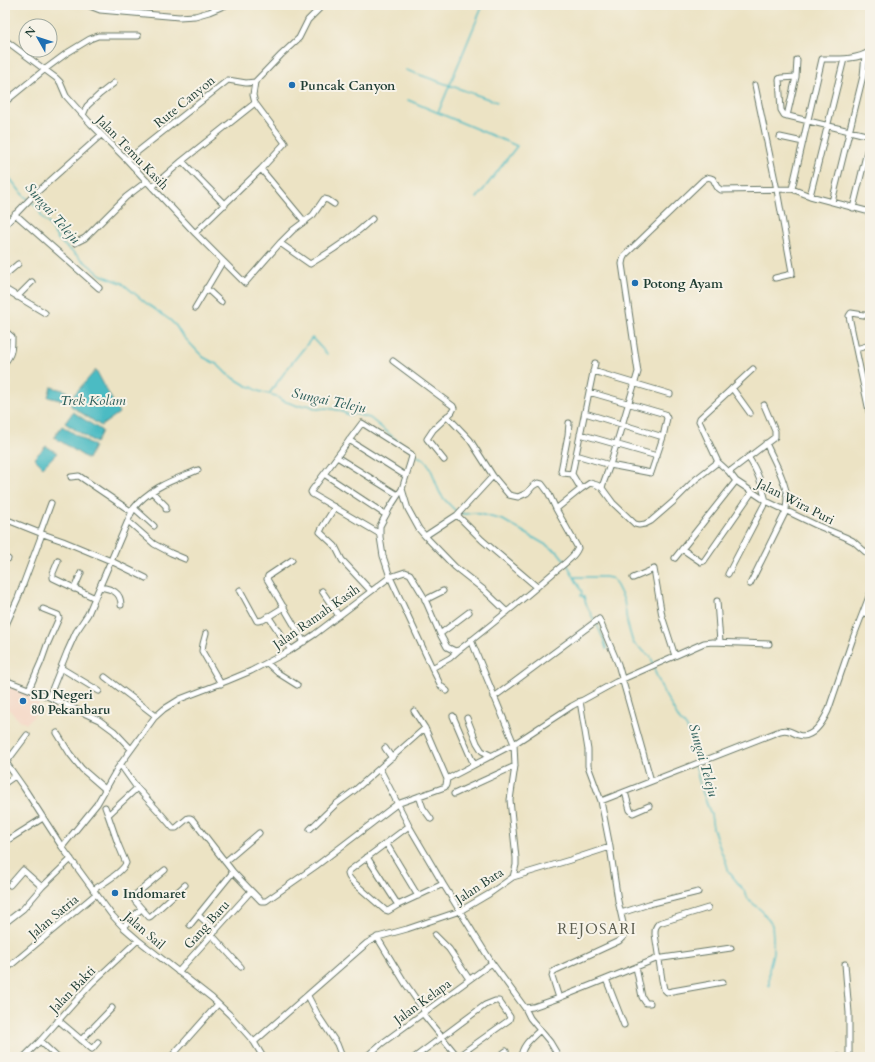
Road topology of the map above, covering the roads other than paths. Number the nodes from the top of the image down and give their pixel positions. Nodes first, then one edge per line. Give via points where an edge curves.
1 (87, 5) edge
2 (226, 5) edge
3 (323, 5) edge
4 (138, 36) dead end
5 (5, 40) edge
6 (870, 51) edge
7 (865, 55) junction
8 (844, 59) junction
9 (797, 60) dead end
10 (44, 70) junction
11 (863, 76) junction
12 (796, 77) junction
13 (870, 77) edge
14 (255, 82) junction
15 (114, 83) dead end
16 (755, 85) dead end
17 (5, 102) edge
18 (255, 103) junction
19 (83, 114) junction
20 (787, 116) junction
21 (808, 120) junction
22 (828, 125) junction
23 (849, 130) junction
24 (101, 135) junction
25 (870, 136) edge
26 (780, 137) dead end
27 (870, 140) edge
28 (803, 142) junction
29 (127, 160) junction
30 (182, 161) junction
31 (261, 169) junction
32 (147, 182) junction
33 (152, 187) junction
34 (792, 189) junction
35 (777, 190) junction
36 (810, 196) junction
37 (832, 202) junction
38 (225, 204) junction
39 (334, 204) dead end
40 (853, 208) junction
41 (870, 212) edge
42 (15, 214) junction
43 (372, 219) dead end
44 (305, 222) junction
45 (5, 225) edge
46 (195, 233) junction
47 (75, 243) dead end
48 (280, 243) junction
49 (223, 261) junction
50 (18, 264) dead end
51 (5, 275) edge
52 (775, 278) dead end
53 (32, 282) dead end
54 (98, 288) dead end
55 (206, 288) junction
56 (5, 290) edge
57 (17, 297) junction
58 (221, 302) dead end
59 (195, 308) dead end
60 (45, 313) dead end
61 (870, 316) edge
62 (5, 331) edge
63 (870, 346) edge
64 (856, 349) junction
65 (393, 361) dead end
66 (5, 362) edge
67 (595, 363) dead end
68 (753, 368) dead end
69 (593, 371) junction
70 (634, 384) junction
71 (732, 388) junction
72 (589, 392) junction
73 (670, 394) dead end
74 (628, 404) junction
75 (764, 405) dead end
76 (585, 413) junction
77 (750, 413) dead end
78 (447, 416) junction
79 (870, 416) edge
80 (569, 423) dead end
81 (622, 425) junction
82 (580, 434) junction
83 (663, 437) junction
84 (349, 440) junction
85 (766, 443) junction
86 (616, 444) junction
87 (576, 455) junction
88 (657, 456) junction
89 (337, 457) junction
90 (748, 457) junction
91 (444, 460) dead end
92 (718, 462) junction
93 (610, 465) junction
94 (198, 470) dead end
95 (729, 472) junction
96 (324, 474) junction
97 (572, 474) junction
98 (406, 476) junction
99 (494, 476) junction
100 (71, 477) dead end
101 (576, 479) junction
102 (736, 482) junction
103 (590, 483) junction
104 (602, 488) junction
105 (402, 489) junction
106 (581, 489) junction
107 (152, 492) junction
108 (752, 492) junction
109 (398, 495) junction
110 (766, 501) junction
111 (50, 503) dead end
112 (335, 507) junction
113 (166, 509) dead end
114 (556, 509) junction
115 (133, 510) junction
116 (786, 511) junction
117 (459, 513) junction
118 (386, 515) junction
119 (5, 518) edge
120 (128, 520) junction
121 (154, 526) dead end
122 (41, 533) junction
123 (380, 534) junction
124 (425, 536) junction
125 (682, 549) junction
126 (870, 556) edge
127 (674, 558) dead end
128 (185, 559) dead end
129 (292, 560) dead end
130 (58, 561) dead end
131 (111, 561) junction
132 (81, 573) dead end
133 (728, 574) dead end
134 (390, 577) junction
135 (146, 578) dead end
136 (634, 578) dead end
137 (750, 584) dead end
138 (100, 587) junction
139 (537, 587) junction
140 (74, 589) junction
141 (240, 590) dead end
142 (322, 591) dead end
143 (371, 591) junction
144 (442, 591) dead end
145 (870, 594) edge
146 (95, 598) junction
147 (425, 600) junction
148 (717, 601) dead end
149 (121, 606) dead end
150 (284, 607) junction
151 (43, 609) dead end
152 (469, 612) dead end
153 (507, 612) junction
154 (863, 612) junction
155 (870, 615) edge
156 (268, 616) junction
157 (339, 616) junction
158 (5, 627) edge
159 (206, 633) dead end
160 (440, 634) junction
161 (471, 640) junction
162 (304, 642) junction
163 (720, 642) junction
164 (769, 644) dead end
165 (291, 650) junction
166 (459, 650) junction
167 (675, 656) junction
168 (267, 663) junction
169 (60, 668) junction
170 (432, 668) junction
171 (105, 677) dead end
172 (622, 679) junction
173 (5, 680) edge
174 (221, 684) junction
175 (297, 686) dead end
176 (29, 689) junction
177 (99, 691) dead end
178 (447, 691) dead end
179 (49, 697) junction
180 (494, 697) junction
181 (580, 701) junction
182 (414, 711) dead end
183 (156, 716) junction
184 (453, 716) dead end
185 (467, 718) dead end
186 (426, 728) junction
187 (57, 733) dead end
188 (27, 735) dead end
189 (514, 744) junction
190 (386, 748) dead end
191 (131, 749) junction
192 (492, 756) junction
193 (392, 758) junction
194 (5, 762) edge
195 (120, 764) junction
196 (474, 765) junction
197 (515, 766) junction
198 (380, 769) junction
199 (16, 776) junction
200 (447, 779) junction
201 (651, 781) junction
202 (5, 783) edge
203 (137, 788) junction
204 (105, 789) junction
205 (625, 792) junction
206 (454, 794) dead end
207 (419, 796) junction
208 (601, 801) junction
209 (397, 804) junction
210 (649, 806) dead end
211 (105, 807) dead end
212 (108, 815) junction
213 (43, 818) junction
214 (431, 819) dead end
215 (409, 826) junction
216 (310, 829) dead end
217 (259, 833) dead end
218 (5, 842) edge
219 (386, 843) junction
220 (62, 847) junction
221 (610, 847) junction
222 (367, 857) junction
223 (71, 859) junction
224 (226, 862) junction
225 (164, 870) dead end
226 (233, 872) junction
227 (513, 877) junction
228 (443, 884) junction
229 (10, 885) dead end
230 (185, 885) dead end
231 (42, 887) junction
232 (251, 891) junction
233 (95, 892) junction
234 (698, 892) dead end
235 (418, 896) junction
236 (398, 905) junction
237 (708, 908) dead end
238 (141, 909) junction
239 (460, 911) junction
240 (621, 913) junction
241 (198, 915) junction
242 (5, 924) edge
243 (190, 925) dead end
244 (123, 926) junction
245 (214, 933) junction
246 (435, 935) dead end
247 (377, 937) junction
248 (138, 940) junction
249 (731, 948) dead end
250 (659, 959) junction
251 (492, 963) junction
252 (845, 964) dead end
253 (242, 967) dead end
254 (636, 967) junction
255 (5, 970) edge
256 (178, 972) junction
257 (469, 979) junction
258 (606, 979) junction
259 (723, 982) dead end
260 (308, 996) junction
261 (559, 998) junction
262 (650, 1003) dead end
263 (218, 1004) junction
264 (112, 1008) dead end
265 (525, 1008) junction
266 (424, 1013) junction
267 (58, 1020) junction
268 (624, 1024) dead end
269 (540, 1030) junction
270 (442, 1036) junction
271 (81, 1040) junction
272 (40, 1041) junction
273 (98, 1042) dead end
274 (254, 1042) junction
275 (506, 1051) dead end
276 (24, 1057) edge
277 (57, 1057) edge
278 (171, 1057) edge
279 (264, 1057) edge
280 (342, 1057) edge
281 (366, 1057) edge
282 (416, 1057) edge
283 (458, 1057) edge
284 (498, 1057) edge
285 (521, 1057) edge
286 (559, 1057) edge
287 (831, 1057) edge
288 (839, 1057) edge
289 (849, 1057) edge

1 - 2 street via 100,10 179,17 195,16
3 - 14 street via 308,20 299,38
4 - 10 street via 98,36 67,53
5 - 10 street, Jalan Temu Kasih
6 - 7 street
7 - 8 street
7 - 11 street
8 - 21 street via 822,59
8 - 22 street
9 - 12 street
10 - 17 street
10 - 19 street, Jalan Temu Kasih via 60,82 66,96
11 - 13 street
11 - 23 street
12 - 20 street
12 - 20 street via 779,79 781,110
14 - 18 street
14 - 29 street, Rute Canyon via 228,80
15 - 19 street via 87,106
16 - 35 street
18 - 30 street
18 - 31 street via 286,143
19 - 24 street, Jalan Temu Kasih
20 - 21 street
21 - 22 street
21 - 28 street
22 - 23 street
22 - 36 street
23 - 25 street
23 - 37 street
24 - 29 street, Jalan Temu Kasih
24 - 42 street
26 - 28 street
27 - 40 street
28 - 34 street
29 - 32 street, Jalan Temu Kasih
30 - 33 street
30 - 38 street
31 - 38 street
31 - 44 street
32 - 33 street, Jalan Temu Kasih
32 - 47 street via 126,197 85,238
33 - 46 street, Jalan Temu Kasih
34 - 35 street
34 - 36 street
35 - 52 street via 792,274
35 - 70 street via 721,190 716,187 713,179 706,178 625,255 622,264 638,372
36 - 37 street
37 - 40 street
38 - 46 street
39 - 44 street via 324,199
40 - 41 street
42 - 45 street
42 - 54 street
43 - 48 street via 339,246 310,264
44 - 48 street
46 - 49 street, Jalan Temu Kasih
48 - 49 street, Jalan Temu Kasih via 245,283
49 - 55 street
50 - 51 street
53 - 57 street
55 - 58 street
55 - 59 street
56 - 57 street
57 - 60 street
61 - 64 street via 849,314
62 - 66 street via 12,337 10,357
63 - 64 street
64 - 79 street
65 - 78 street via 453,406
67 - 69 street
68 - 71 street
69 - 70 street
69 - 72 street
70 - 73 street
70 - 74 street
71 - 77 street
71 - 92 street via 699,421
72 - 74 street
72 - 76 street
74 - 81 street
74 - 83 street via 666,414
75 - 85 street via 775,431 775,437
76 - 81 street
76 - 82 street
78 - 91 street via 427,439
78 - 99 street via 470,440
80 - 97 street via 561,471
81 - 83 street
81 - 86 street
82 - 86 street
82 - 87 street
83 - 88 street
84 - 89 street
84 - 98 street
84 - 98 street via 362,423 411,454
85 - 90 street
85 - 116 street via 784,485
86 - 88 street
86 - 93 street
87 - 93 street
87 - 97 street
88 - 93 street via 652,473
89 - 96 street
89 - 109 street
90 - 95 street
90 - 110 street via 759,477
92 - 95 street, Jalan Wira Puri
92 - 104 street via 645,524 634,524
93 - 104 street
94 - 107 street
95 - 102 street, Jalan Wira Puri
96 - 112 street via 311,492
96 - 118 street
97 - 101 street
98 - 105 street
99 - 114 street via 510,495 518,497 538,483 542,484
99 - 117 street
100 - 115 street via 79,476
101 - 103 street
101 - 106 street
102 - 108 street, Jalan Wira Puri
102 - 125 street
103 - 104 street
103 - 106 street
105 - 109 street
105 - 124 street via 408,509
106 - 114 street
107 - 113 street
107 - 115 street
108 - 110 street, Jalan Wira Puri
108 - 125 street via 704,561 701,562
109 - 118 street
110 - 116 street, Jalan Wira Puri
110 - 133 street
111 - 122 street
112 - 123 street
112 - 143 street via 320,532 335,546 342,560
114 - 139 street via 578,548
115 - 120 street
115 - 121 street
116 - 126 street, Jalan Wira Puri via 853,541
116 - 137 street
117 - 124 street
117 - 139 street via 482,540
118 - 123 street via 380,526
119 - 122 street
120 - 128 street via 154,544
120 - 131 street
122 - 131 street
122 - 158 street
123 - 134 street via 383,556
124 - 153 street via 455,567
125 - 127 street
129 - 150 street via 267,578
130 - 140 street via 53,578
131 - 135 street
131 - 138 street
132 - 140 street
134 - 143 street, Jalan Ramah Kasih
134 - 147 street, Jalan Ramah Kasih via 405,572 410,574
134 - 170 street
136 - 167 street via 654,569 662,616
138 - 146 street
138 - 149 street via 117,593
139 - 153 street
140 - 146 street
141 - 156 street via 257,621
142 - 157 street
143 - 157 street, Jalan Ramah Kasih
144 - 147 street
145 - 154 street
146 - 169 street
147 - 160 street, Jalan Ramah Kasih
148 - 163 street
150 - 156 street
150 - 162 street
151 - 176 street via 58,615 59,618
152 - 160 street
153 - 161 street
154 - 155 street
154 - 201 street via 828,712 811,733 802,736 784,730
156 - 165 street
157 - 162 street, Jalan Ramah Kasih
159 - 174 street via 202,651
160 - 166 street, Jalan Ramah Kasih via 447,647
161 - 166 street
161 - 180 street, Jalan Bata
162 - 165 street, Jalan Ramah Kasih
163 - 164 street
163 - 167 street via 704,643
165 - 168 street, Jalan Ramah Kasih
166 - 170 street
167 - 172 street
168 - 174 street, Jalan Ramah Kasih
168 - 175 street
169 - 177 street
169 - 179 street
170 - 178 street via 441,686
171 - 183 street
172 - 180 street via 598,619
172 - 181 street
172 - 201 street
173 - 176 street
174 - 183 street, Jalan Ramah Kasih via 180,699
176 - 179 street
179 - 191 street via 99,720
180 - 189 street, Jalan Bata
181 - 189 street
181 - 208 street via 588,766
182 - 186 street
183 - 191 street, Jalan Ramah Kasih
184 - 196 street
185 - 192 street via 482,751
186 - 193 street
186 - 200 street
187 - 204 street via 82,769
188 - 194 street
189 - 192 street
189 - 197 street, Jalan Bata
190 - 193 street
191 - 195 street, Jalan Ramah Kasih
192 - 196 street
193 - 198 street
194 - 199 street, Jalan Sail
195 - 203 street
195 - 204 street, Jalan Ramah Kasih
196 - 200 street
197 - 206 street
197 - 227 street, Jalan Bata via 510,800 516,858
198 - 209 street
198 - 216 street via 336,804
199 - 202 street
199 - 213 street, Jalan Sail
200 - 207 street via 445,787
201 - 205 street
203 - 212 street
203 - 224 street via 173,828 188,818 192,819
204 - 220 street, Jalan Ramah Kasih via 97,804
205 - 208 street
205 - 210 street via 630,810 633,812
207 - 209 street
207 - 214 street via 423,808
208 - 221 street
209 - 215 street
209 - 232 street via 266,901 261,901
211 - 212 street
212 - 233 street, Jalan Satria via 126,865
213 - 218 street
213 - 220 street, Jalan Sail
215 - 219 street
215 - 228 street
217 - 224 street
219 - 222 street
219 - 235 street
220 - 223 street, Jalan Sail
221 - 227 street
221 - 240 street
222 - 236 street
222 - 236 street via 349,871 349,877 385,910 388,911
223 - 231 street
223 - 233 street, Jalan Sail
224 - 226 street
225 - 238 street via 135,895 135,901
226 - 232 street
226 - 241 street
227 - 239 street, Jalan Bata
228 - 235 street
228 - 239 street
229 - 231 street via 23,870
230 - 238 street via 151,916
231 - 242 street via 23,909
232 - 245 street, Gang Baru
233 - 244 street, Jalan Sail
233 - 255 street, Jalan Satria
234 - 240 street
235 - 236 street
237 - 250 street via 656,926
238 - 244 street
239 - 247 street, Jalan Bata
239 - 251 street
240 - 261 street via 625,932 619,941 553,972
241 - 243 street
241 - 245 street
244 - 248 street, Jalan Sail
245 - 253 street
245 - 256 street, Gang Baru
246 - 257 street
247 - 260 street, Jalan Bata
247 - 266 street
248 - 256 street, Jalan Sail
248 - 267 street, Jalan Bakti via 91,984
249 - 250 street
250 - 254 street
250 - 259 street via 664,989 667,992
251 - 257 street, Jalan Kelapa
251 - 265 street
252 - 289 street
254 - 258 street
254 - 262 street via 642,997 646,1003
256 - 263 street, Jalan Sail
257 - 266 street, Jalan Kelapa
258 - 261 street
258 - 268 street
260 - 274 street, Jalan Bata
260 - 280 street
261 - 265 street
263 - 274 street, Jalan Sail
263 - 278 street
264 - 271 street
265 - 269 street
266 - 270 street
266 - 281 street, Jalan Kelapa
267 - 271 street
267 - 272 street, Jalan Bakti
269 - 285 street via 528,1041
269 - 286 street
270 - 282 street
270 - 283 street
270 - 283 street via 485,1005 495,1001 502,1004 510,1017 509,1020
271 - 273 street via 92,1049
272 - 276 street, Jalan Bakti
272 - 277 street
274 - 279 street, Jalan Sail
275 - 284 street
287 - 288 street

